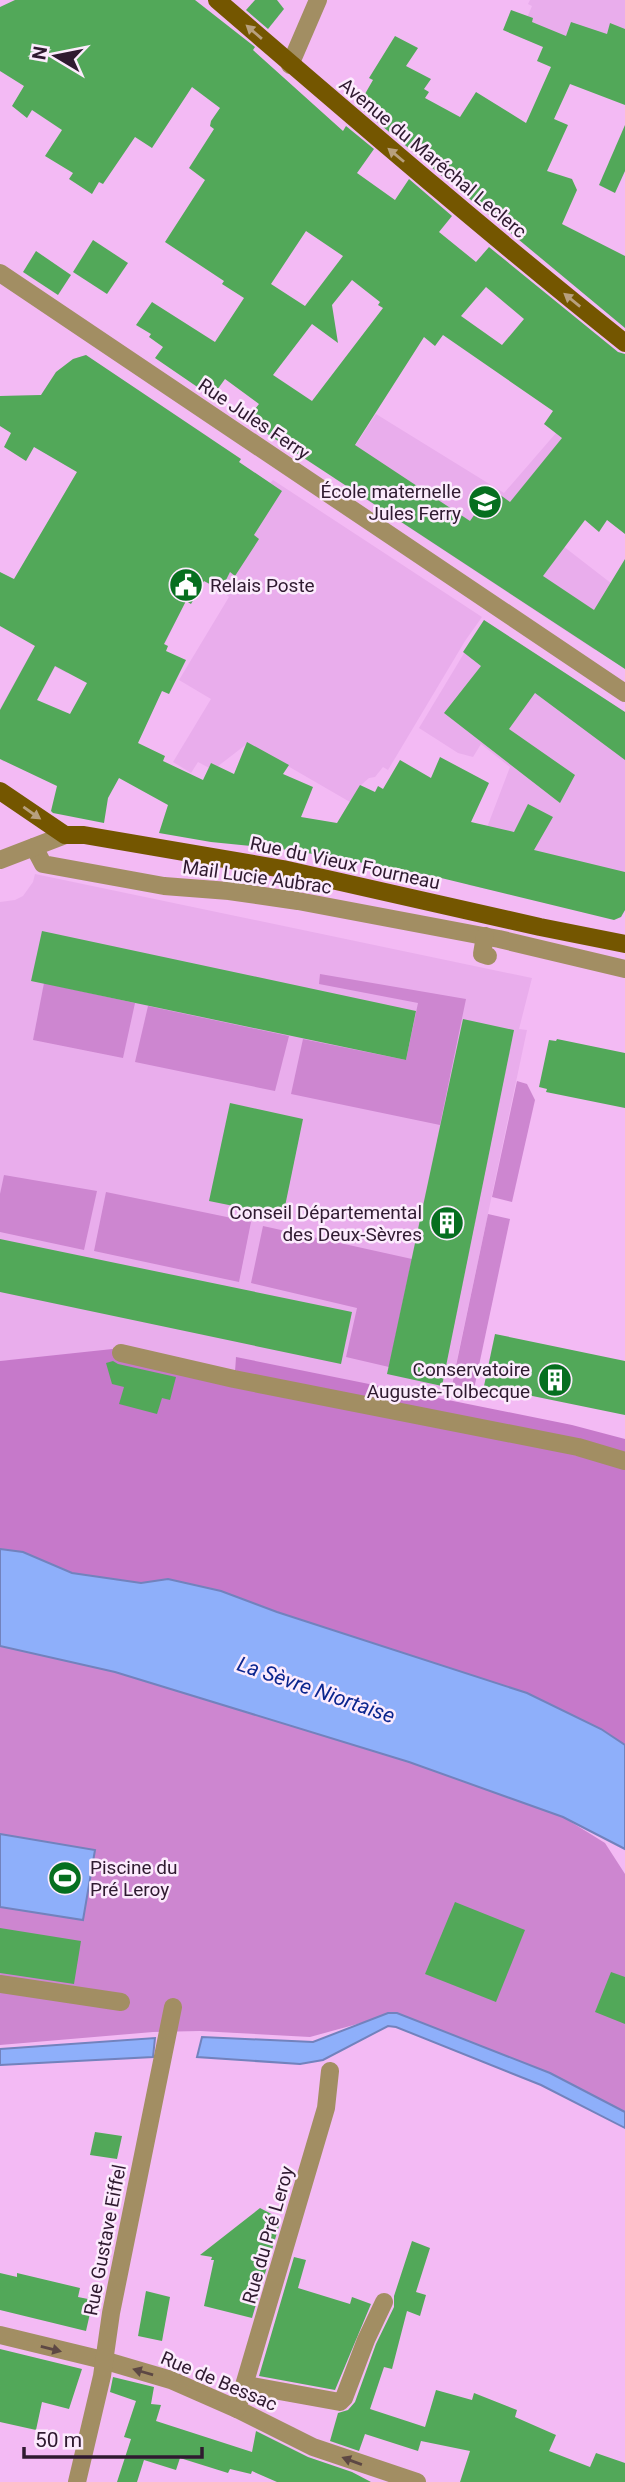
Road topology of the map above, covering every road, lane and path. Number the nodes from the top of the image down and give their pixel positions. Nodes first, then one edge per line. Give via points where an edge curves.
1 (217, 0) edge
2 (318, 0) edge
3 (290, 65) junction
4 (0, 273) edge
5 (625, 343) edge
6 (625, 693) edge
7 (0, 791) edge
8 (65, 835) junction
9 (34, 847) junction
10 (0, 860) edge
11 (485, 936) junction
12 (620, 943) edge
13 (488, 956) dead end
14 (625, 969) edge
15 (121, 1353) dead end
16 (625, 1461) edge
17 (0, 1984) edge
18 (121, 2002) dead end
19 (173, 2007) dead end
20 (330, 2071) dead end
21 (384, 2302) dead end
22 (0, 2335) edge
23 (103, 2360) junction
24 (246, 2385) junction
25 (237, 2409) junction
26 (77, 2482) edge
27 (417, 2482) edge

3 -> 1 main road, Avenue du Maréchal Leclerc
2 - 3 street
5 -> 3 main road, Avenue du Maréchal Leclerc
4 - 6 street, Rue Jules Ferry
7 -> 8 main road
8 - 9 street
8 - 12 main road, Rue du Vieux Fourneau via 283,869
9 - 10 street
9 - 11 street, Mail Lucie Aubrac via 43,864 164,886 298,901
11 - 13 street via 482,954
11 - 14 street, Mail Lucie Aubrac
15 - 16 street via 578,1447
17 - 18 street
19 - 23 street, Rue Gustave Eiffel
20 - 24 street, Rue du Pré Leroy via 326,2108
21 - 24 street via 340,2402
22 -> 23 street, Rue de Bessac
25 -> 23 street, Rue de Bessac via 171,2380
23 - 26 street, Rue Gustave Eiffel
24 - 25 street, Rue du Pré Leroy
27 -> 25 street, Rue de Bessac via 313,2447

